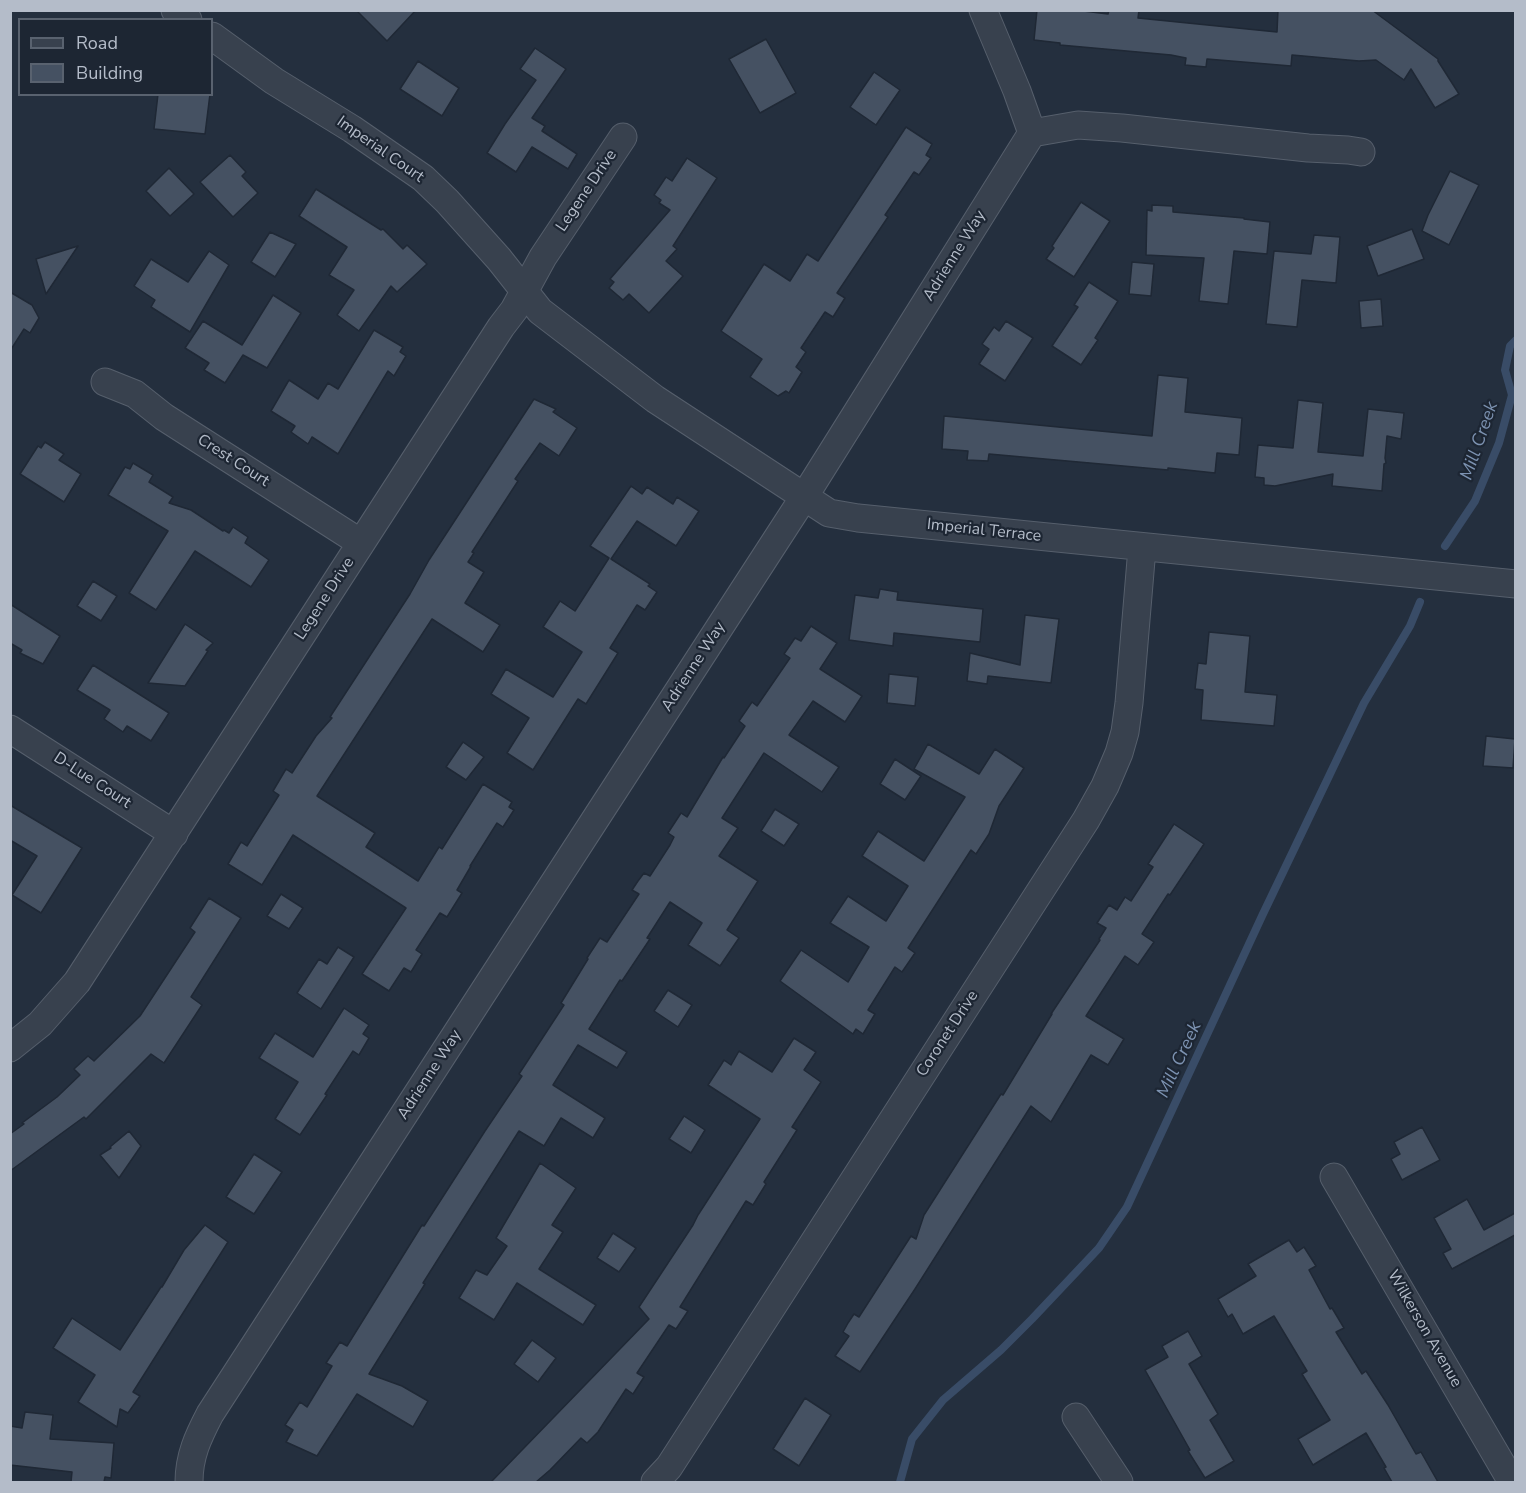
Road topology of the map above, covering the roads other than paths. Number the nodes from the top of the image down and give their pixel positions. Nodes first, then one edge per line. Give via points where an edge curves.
1 (983, 10) edge
2 (213, 37) edge
3 (1032, 133) junction
4 (623, 137) dead end
5 (1361, 153) dead end
6 (525, 291) junction
7 (105, 382) dead end
8 (804, 497) junction
9 (361, 543) junction
10 (1142, 548) junction
11 (1515, 584) edge
12 (10, 729) edge
13 (174, 834) junction
14 (10, 1048) edge
15 (1334, 1177) dead end
16 (1076, 1417) dead end
17 (189, 1482) edge
18 (655, 1482) edge
19 (1119, 1482) edge
20 (1512, 1482) edge

1 - 3 street
2 - 6 street, Imperial Court via 423,178
3 - 5 street via 1078,125
3 - 8 street, Adrienne Way
4 - 6 street, Legene Drive via 543,257
6 - 8 street, Imperial Terrace via 540,311 655,399
6 - 9 street, Legene Drive
7 - 9 street, Crest Court via 135,394 164,417
8 - 10 street, Imperial Terrace via 829,513 858,518
8 - 17 street, Adrienne Way via 210,1414 196,1440
9 - 13 street, Legene Drive
10 - 11 street, Imperial Terrace
10 - 18 street, Coronet Drive via 1125,732 1106,786 669,1467
12 - 13 street, D-Lue Court
13 - 14 street, Legene Drive via 77,982 40,1024
15 - 20 street, Wilkerson Avenue
16 - 19 street

